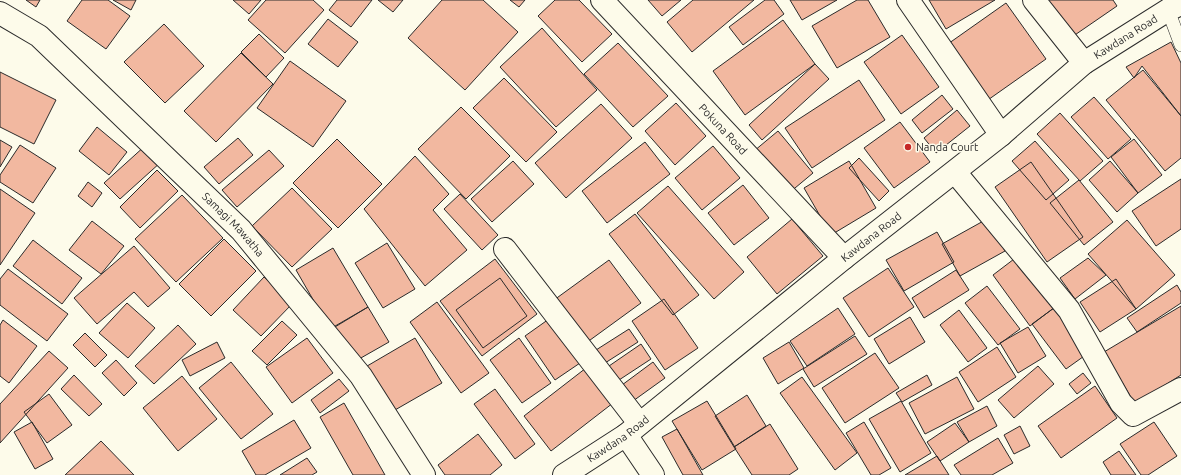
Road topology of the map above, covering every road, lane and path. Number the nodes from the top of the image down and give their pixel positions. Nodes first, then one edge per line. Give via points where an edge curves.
1 (602, 0) edge
2 (908, 0) edge
3 (1034, 0) edge
4 (1175, 7) edge
5 (0, 13) edge
6 (1181, 45) edge
7 (1084, 63) junction
8 (1001, 135) junction
9 (955, 172) junction
10 (505, 249) dead end
11 (844, 258) junction
12 (1181, 389) edge
13 (633, 429) junction
14 (424, 475) edge
15 (564, 475) edge
16 (653, 475) edge

1 - 11 street, Pokuna Road
2 - 8 street
3 - 7 street
4 - 6 lane
4 - 7 street, Kawdana Road
5 - 14 street, Samagi Mawatha via 39,36 240,230 361,376
7 - 8 street, Kawdana Road
8 - 9 street, Kawdana Road
9 - 11 street, Kawdana Road
9 - 12 street via 1069,310 1121,403 1132,415
10 - 13 street
11 - 13 street, Kawdana Road
13 - 15 street, Kawdana Road
13 - 16 street

